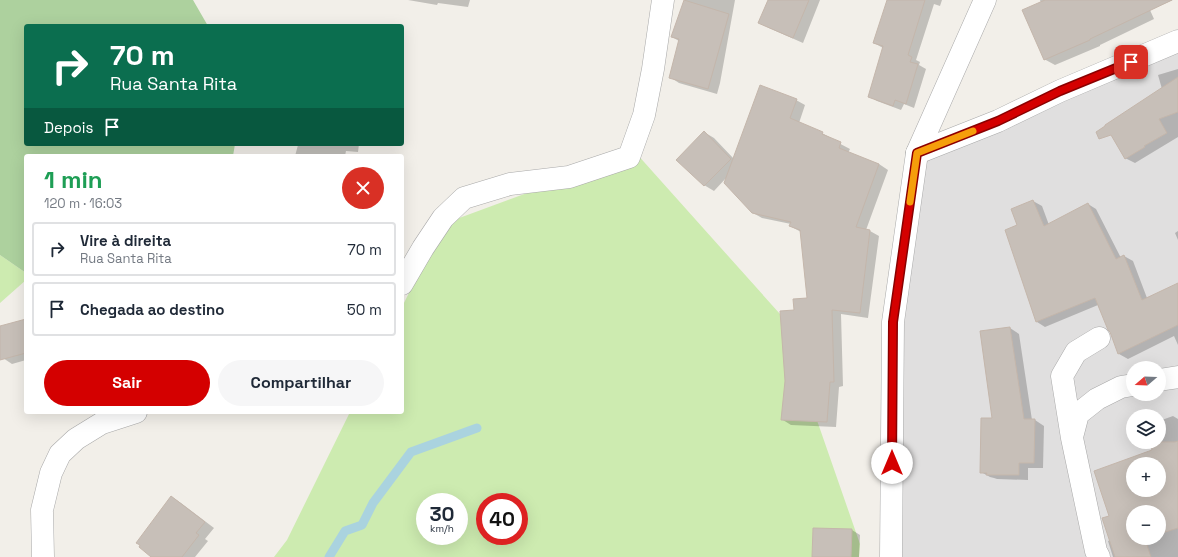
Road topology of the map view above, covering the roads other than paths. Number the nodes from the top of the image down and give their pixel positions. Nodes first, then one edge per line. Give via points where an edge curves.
1 (663, 0) edge
2 (985, 0) edge
3 (1178, 41) edge
4 (917, 153) junction
5 (404, 281) edge
6 (1099, 338) dead end
7 (1178, 377) edge
8 (1166, 379) edge
9 (1126, 386) edge
10 (130, 414) edge
11 (1072, 438) junction
12 (43, 557) edge
13 (891, 557) edge
14 (1099, 557) edge

1 - 5 street via 644,115 629,156 569,177 510,184 464,198 443,218
2 - 4 street
3 - 4 street via 1060,91 998,121
4 - 13 street via 893,322
6 - 11 street via 1076,352 1062,376
7 - 8 street
9 - 11 street via 1097,399 1078,414
10 - 12 street via 102,423 76,439 60,454 51,473 42,510
11 - 14 street

